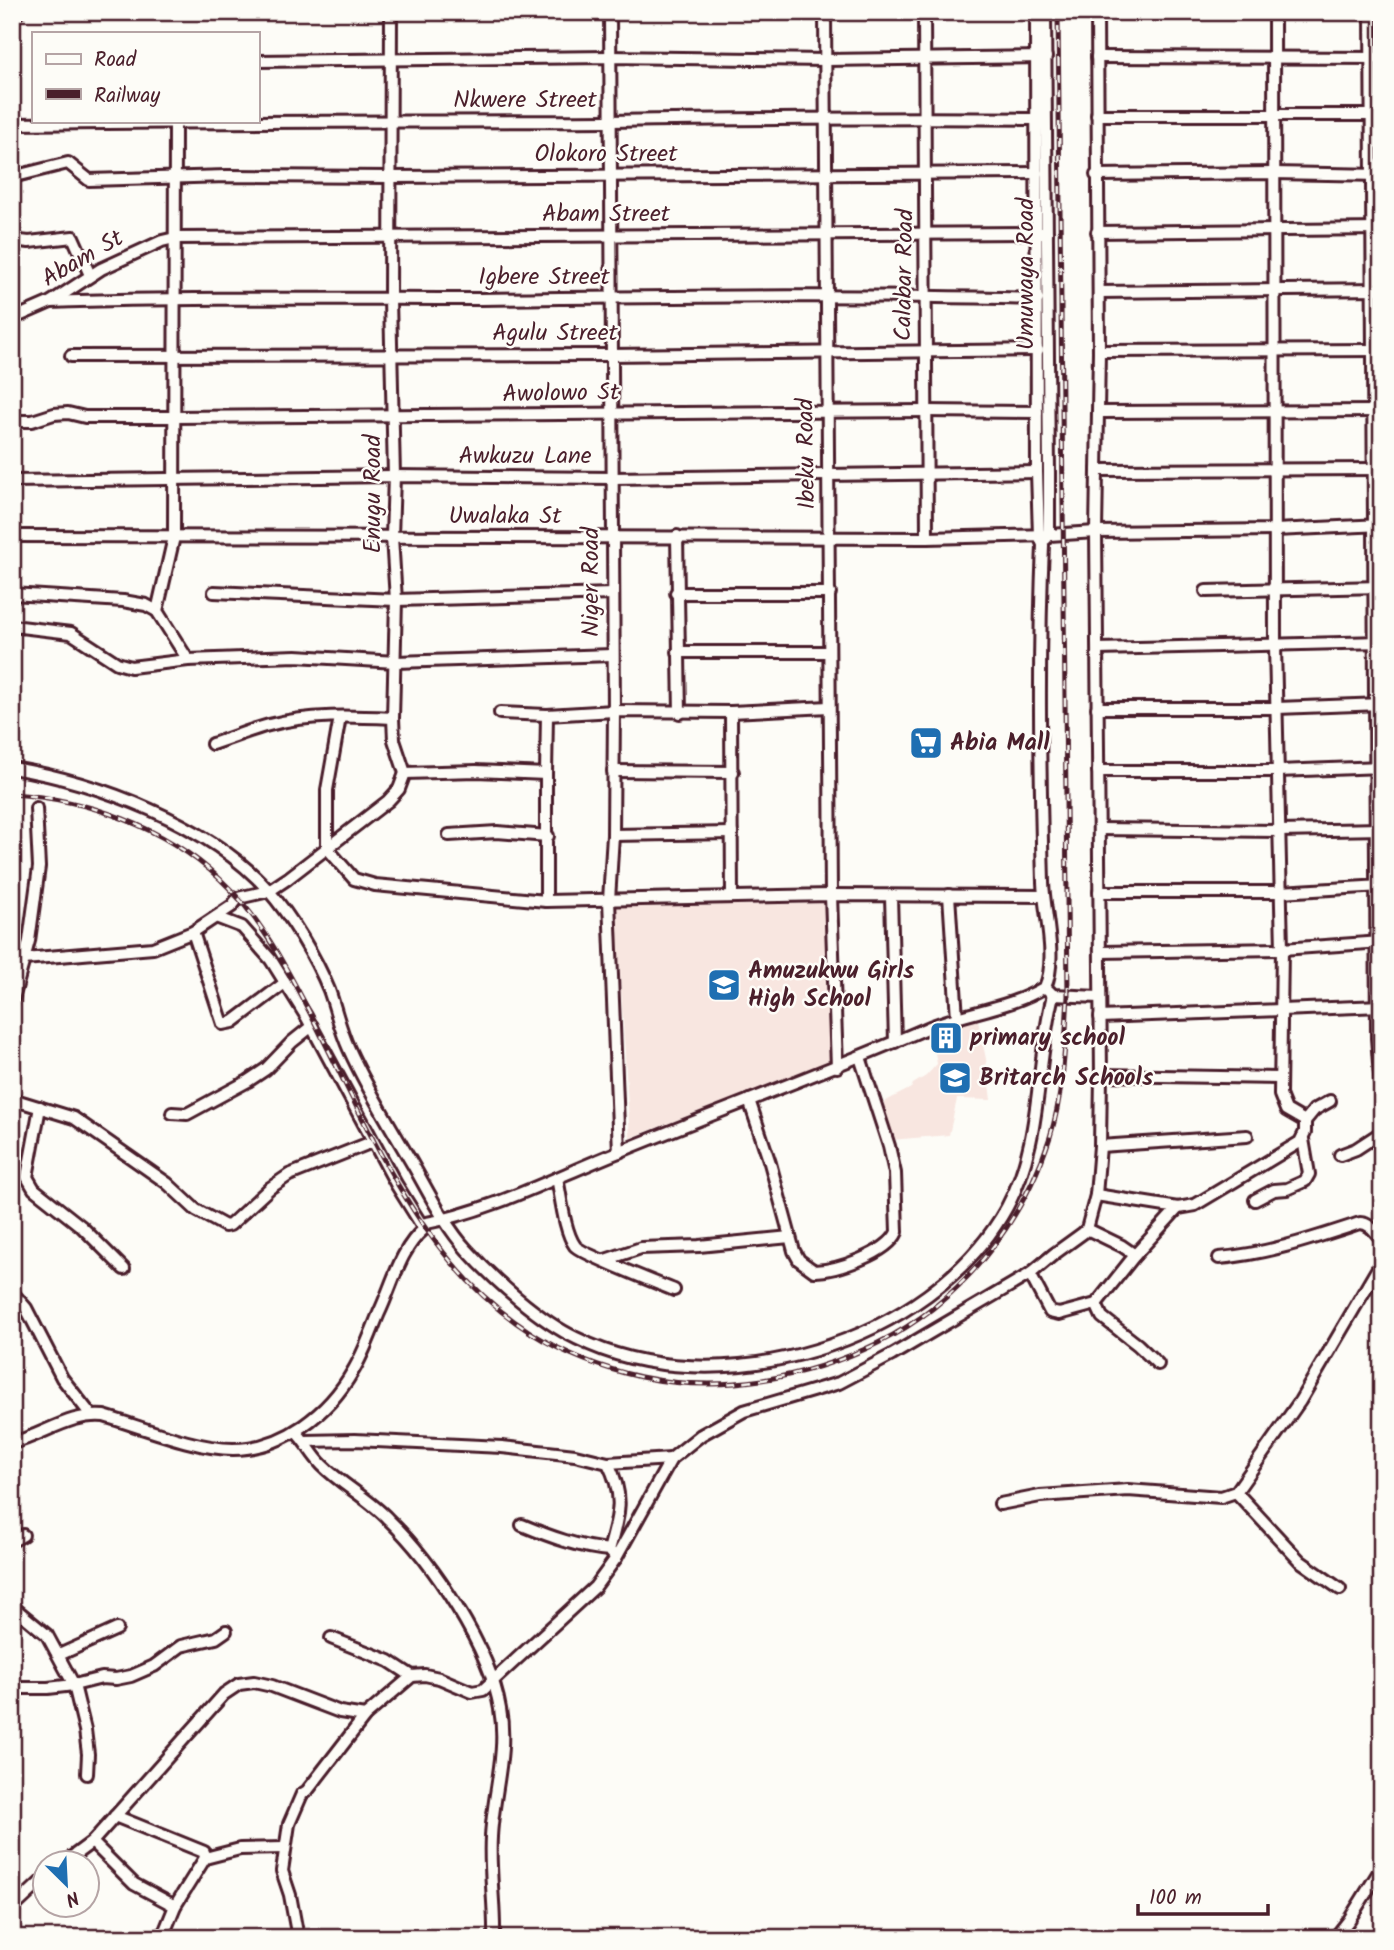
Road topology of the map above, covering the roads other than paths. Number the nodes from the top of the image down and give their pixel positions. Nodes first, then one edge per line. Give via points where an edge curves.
1 (19, 12) edge
2 (391, 12) edge
3 (610, 12) edge
4 (825, 12) edge
5 (924, 12) edge
6 (1036, 12) edge
7 (1045, 12) edge
8 (1097, 12) edge
9 (1274, 12) edge
10 (1371, 12) edge
11 (12, 18) edge
12 (609, 57) junction
13 (1041, 57) junction
14 (1097, 57) junction
15 (1377, 58) edge
16 (924, 59) junction
17 (1275, 59) junction
18 (391, 60) junction
19 (826, 60) junction
20 (259, 61) edge
21 (1275, 114) junction
22 (1377, 114) edge
23 (1097, 115) junction
24 (825, 117) junction
25 (925, 117) junction
26 (1037, 119) junction
27 (259, 121) edge
28 (391, 121) junction
29 (609, 121) junction
30 (121, 122) edge
31 (175, 122) edge
32 (12, 124) edge
33 (1037, 173) junction
34 (1273, 173) junction
35 (610, 174) junction
36 (825, 174) junction
37 (927, 174) junction
38 (1096, 175) junction
39 (1376, 175) edge
40 (12, 177) edge
41 (390, 177) junction
42 (176, 178) junction
43 (1377, 229) edge
44 (1097, 232) junction
45 (1273, 232) junction
46 (1042, 234) junction
47 (611, 235) junction
48 (926, 235) junction
49 (826, 236) junction
50 (175, 237) junction
51 (390, 237) junction
52 (12, 240) edge
53 (90, 275) junction
54 (1377, 289) edge
55 (1275, 290) junction
56 (1098, 292) junction
57 (826, 296) junction
58 (925, 296) junction
59 (173, 298) junction
60 (610, 298) junction
61 (390, 299) junction
62 (1038, 299) junction
63 (51, 302) junction
64 (12, 319) edge
65 (1038, 350) junction
66 (1377, 350) edge
67 (827, 351) junction
68 (1099, 351) junction
69 (1275, 351) junction
70 (925, 352) junction
71 (393, 354) junction
72 (610, 355) junction
73 (71, 356) dead end
74 (173, 356) junction
75 (925, 411) junction
76 (1275, 411) junction
77 (1378, 411) edge
78 (827, 412) junction
79 (1037, 412) junction
80 (1099, 412) junction
81 (612, 415) junction
82 (393, 416) junction
83 (174, 417) junction
84 (12, 421) edge
85 (1378, 469) edge
86 (1097, 470) junction
87 (1275, 470) junction
88 (1037, 472) junction
89 (827, 473) junction
90 (928, 475) junction
91 (394, 476) junction
92 (613, 478) junction
93 (174, 480) junction
94 (12, 481) edge
95 (1378, 525) edge
96 (1275, 530) junction
97 (1096, 532) junction
98 (12, 536) edge
99 (677, 536) junction
100 (174, 537) junction
101 (392, 537) junction
102 (612, 537) junction
103 (829, 537) junction
104 (927, 538) junction
105 (1044, 538) junction
106 (1378, 587) edge
107 (1206, 591) dead end
108 (1276, 591) junction
109 (214, 592) dead end
110 (676, 593) junction
111 (830, 593) junction
112 (12, 594) edge
113 (613, 594) junction
114 (396, 600) junction
115 (157, 611) junction
116 (12, 626) edge
117 (1379, 642) edge
118 (1275, 646) junction
119 (1098, 649) junction
120 (678, 652) junction
121 (829, 652) junction
122 (612, 655) junction
123 (188, 660) junction
124 (396, 662) junction
125 (1379, 704) edge
126 (830, 707) junction
127 (1097, 708) junction
128 (1277, 708) junction
129 (614, 711) junction
130 (731, 712) junction
131 (500, 713) dead end
132 (680, 713) junction
133 (547, 715) junction
134 (340, 717) junction
135 (393, 718) junction
136 (212, 744) dead end
137 (1379, 767) edge
138 (12, 768) edge
139 (613, 771) junction
140 (1098, 771) junction
141 (1278, 771) junction
142 (733, 772) junction
143 (405, 773) junction
144 (547, 774) junction
145 (36, 808) dead end
146 (1098, 829) junction
147 (1379, 829) edge
148 (1278, 831) junction
149 (732, 833) junction
150 (449, 835) dead end
151 (613, 835) junction
152 (548, 836) junction
153 (327, 848) junction
154 (1380, 886) edge
155 (269, 891) junction
156 (1099, 892) junction
157 (1280, 892) junction
158 (831, 895) junction
159 (949, 895) junction
160 (891, 896) junction
161 (1043, 896) junction
162 (732, 897) junction
163 (609, 900) junction
164 (546, 901) junction
165 (216, 917) junction
166 (193, 932) junction
167 (1380, 942) edge
168 (1282, 948) junction
169 (1101, 952) junction
170 (12, 955) edge
171 (24, 959) junction
172 (286, 982) junction
173 (1049, 991) junction
174 (1099, 997) junction
175 (12, 1003) edge
176 (1380, 1006) edge
177 (1281, 1011) junction
178 (1100, 1017) junction
179 (957, 1018) junction
180 (312, 1026) junction
181 (895, 1042) junction
182 (860, 1057) junction
183 (837, 1067) junction
184 (1101, 1075) junction
185 (1280, 1077) junction
186 (12, 1099) edge
187 (750, 1100) junction
188 (1382, 1100) edge
189 (1330, 1101) dead end
190 (40, 1107) junction
191 (172, 1113) dead end
192 (1305, 1121) junction
193 (1382, 1132) edge
194 (1247, 1136) dead end
195 (1303, 1139) junction
196 (372, 1142) junction
197 (1100, 1146) junction
198 (619, 1152) junction
199 (1340, 1155) dead end
200 (557, 1178) junction
201 (1096, 1195) junction
202 (1255, 1200) dead end
203 (1178, 1208) junction
204 (445, 1220) junction
205 (424, 1229) junction
206 (1087, 1229) junction
207 (790, 1237) junction
208 (1382, 1240) edge
209 (1135, 1255) junction
210 (1219, 1258) dead end
211 (605, 1260) junction
212 (1382, 1261) edge
213 (124, 1269) dead end
214 (1031, 1274) junction
215 (674, 1290) dead end
216 (12, 1292) edge
217 (1096, 1304) junction
218 (1158, 1364) dead end
219 (91, 1415) junction
220 (296, 1432) junction
221 (305, 1441) junction
222 (12, 1443) edge
223 (671, 1459) junction
224 (608, 1463) junction
225 (1236, 1492) junction
226 (1000, 1504) dead end
227 (522, 1525) dead end
228 (23, 1535) dead end
229 (12, 1541) edge
230 (613, 1554) junction
231 (1340, 1589) dead end
232 (12, 1606) edge
233 (117, 1629) dead end
234 (226, 1631) dead end
235 (331, 1638) dead end
236 (59, 1655) junction
237 (412, 1676) junction
238 (494, 1679) junction
239 (74, 1685) junction
240 (12, 1688) edge
241 (365, 1716) junction
242 (87, 1774) dead end
243 (115, 1816) junction
244 (92, 1842) junction
245 (84, 1848) edge
246 (285, 1848) junction
247 (205, 1858) junction
248 (1382, 1867) edge
249 (32, 1890) edge
250 (175, 1906) junction
251 (12, 1909) edge
252 (1338, 1934) edge
253 (162, 1938) edge
254 (298, 1938) edge
255 (494, 1938) edge
256 (1351, 1938) edge

1 - 11 street
2 - 18 street, Enugu Road
3 - 12 street, Niger Road
4 - 19 street, Ibeku Road
5 - 16 street, Calabar Road
6 - 13 street, Umuwaya Road
7 - 13 street, Umuwaya Road
8 - 14 street
9 - 17 street
10 - 15 street
12 - 18 street
12 - 19 street
12 - 29 street, Niger Road
13 - 16 street
13 - 26 street, Umuwaya Road
13 - 46 street, Umuwaya Road
14 - 17 street
14 - 23 street
15 - 17 street
15 - 22 street
16 - 19 street
16 - 25 street, Calabar Road
17 - 21 street
18 - 20 street
18 - 28 street, Enugu Road
19 - 24 street, Ibeku Road
21 - 22 street
21 - 23 street
21 - 34 street
22 - 39 street
23 - 38 street
24 - 25 street, Nkwere Street
24 - 29 street, Nkwere Street
24 - 36 street, Ibeku Road
25 - 26 street, Nkwere Street
25 - 37 street, Calabar Road
26 - 33 street, Umuwaya Road
27 - 28 street, Nkwere Street
28 - 29 street, Nkwere Street
28 - 41 street, Enugu Road
29 - 35 street, Niger Road
30 - 32 street, Nkwere Street
31 - 42 street
33 - 37 street, Olokoro Street
33 - 46 street, Umuwaya Road
34 - 38 street
34 - 39 street
34 - 45 street
35 - 36 street, Olokoro Street
35 - 41 street, Olokoro Street
35 - 47 street, Niger Road
36 - 37 street, Olokoro Street
36 - 49 street, Ibeku Road
37 - 48 street, Calabar Road
38 - 44 street
39 - 43 street
40 - 42 street, Olokoro Street via 68,163 89,180
41 - 42 street, Olokoro Street
41 - 51 street, Enugu Road
42 - 50 street
43 - 45 street
43 - 54 street
44 - 45 street
44 - 56 street
45 - 55 street
46 - 48 street, Abam Street
46 - 62 street, Umuwaya Road
46 - 105 street, Umuwaya Road
47 - 49 street, Abam Street
47 - 51 street, Abam Street
47 - 60 street, Niger Road
48 - 49 street, Abam Street
48 - 58 street, Calabar Road
49 - 57 street, Ibeku Road
50 - 51 street, Abam Street
50 - 53 street, Abam St
50 - 59 street
51 - 61 street, Enugu Road
52 - 53 street via 73,237
53 - 63 street, Abam St
54 - 55 street
54 - 66 street
55 - 56 street
55 - 69 street
56 - 68 street
57 - 58 street, Igbere Street
57 - 60 street, Igbere Street
57 - 67 street, Ibeku Road
58 - 62 street, Igbere Street
58 - 70 street, Calabar Road
59 - 61 street, Igbere Street
59 - 63 street, Igbere Street
59 - 74 street
60 - 61 street, Igbere Street
60 - 72 street, Niger Road
61 - 71 street, Enugu Road
62 - 65 street, Umuwaya Road
63 - 64 street, Abam St
65 - 70 street, Agulu Street
65 - 79 street, Umuwaya Road
66 - 69 street
66 - 77 street
67 - 70 street, Agulu Street
67 - 72 street, Agulu Street
67 - 78 street, Ibeku Road
68 - 69 street
68 - 80 street
69 - 76 street
70 - 75 street, Calabar Road
71 - 72 street, Agulu Street
71 - 74 street, Agulu Street
71 - 82 street, Enugu Road
72 - 81 street, Niger Road
73 - 74 street, Agulu Street
74 - 83 street
75 - 78 street, Awolowo St
75 - 79 street, Awolowo St
75 - 90 street, Calabar Road
76 - 77 street
76 - 80 street
76 - 87 street
77 - 85 street
78 - 81 street, Awolowo St
78 - 89 street, Ibeku Road
79 - 88 street, Umuwaya Road
80 - 86 street
81 - 82 street, Awolowo St
81 - 92 street, Niger Road
82 - 83 street, Awolowo St
82 - 91 street, Enugu Road
83 - 84 street, Awolowo St via 68,413
83 - 93 street
85 - 87 street
85 - 95 street
86 - 87 street
86 - 97 street
87 - 96 street
88 - 90 street, Awkuzu Lane
88 - 105 street, Umuwaya Road
89 - 90 street, Awkuzu Lane
89 - 92 street, Awkuzu Lane
89 - 103 street, Ibeku Road
90 - 104 street, Calabar Road
91 - 92 street, Awkuzu Lane
91 - 93 street, Awkuzu Lane
91 - 101 street, Enugu Road
92 - 102 street, Niger Road
93 - 94 street, Awkuzu Lane
93 - 100 street
95 - 96 street, Uwalaka St
95 - 106 street
96 - 97 street, Uwalaka St
96 - 108 street
97 - 105 street, Uwalaka St
97 - 119 street
98 - 100 street, Uwalaka St
99 - 102 street, Uwalaka St
99 - 103 street, Uwalaka St
99 - 110 street
100 - 101 street, Uwalaka St
100 - 115 street
101 - 102 street, Uwalaka St
101 - 114 street, Enugu Road
102 - 113 street, Niger Road
103 - 104 street, Uwalaka St
103 - 111 street, Ibeku Road
104 - 105 street, Uwalaka St
105 - 161 street via 1039,632
106 - 108 street
106 - 117 street
107 - 108 street
108 - 118 street
109 - 114 street
110 - 111 street
110 - 120 street
111 - 121 street, Ibeku Road
112 - 115 street via 123,601
113 - 114 street
113 - 122 street, Niger Road
114 - 124 street, Enugu Road
115 - 123 street
116 - 123 street via 71,633 131,667
117 - 118 street
117 - 125 street
118 - 119 street
118 - 128 street
119 - 127 street
120 - 121 street
120 - 132 street
121 - 126 street, Ibeku Road
122 - 124 street
122 - 129 street, Niger Road
123 - 124 street via 296,656
124 - 135 street, Enugu Road
125 - 128 street
125 - 137 street
126 - 130 street
126 - 158 street, Ibeku Road
127 - 128 street
127 - 140 street
128 - 141 street
129 - 132 street
129 - 133 street
129 - 139 street, Niger Road
130 - 132 street
130 - 142 street
131 - 133 street
133 - 144 street
134 - 135 street
134 - 136 street via 270,725
134 - 153 street via 327,790
135 - 143 street, Enugu Road via 394,740
137 - 141 street
137 - 147 street
138 - 155 street via 122,796 173,820 244,867
139 - 142 street
139 - 151 street, Niger Road
140 - 141 street
140 - 146 street
141 - 148 street
142 - 149 street
143 - 144 street
143 - 153 street via 399,789 387,801
144 - 152 street
145 - 171 street via 39,867
146 - 148 street
146 - 156 street
147 - 148 street
147 - 154 street
148 - 157 street
149 - 151 street
149 - 162 street
150 - 152 street
151 - 163 street, Niger Road
152 - 164 street
153 - 155 street
153 - 164 street via 354,878 375,885
154 - 157 street
154 - 167 street
155 - 165 street via 238,898
155 - 204 street via 328,986 364,1080
156 - 157 street
156 - 169 street
157 - 168 street
158 - 160 street
158 - 162 street
158 - 183 street, Ibeku Road
159 - 160 street
159 - 161 street
159 - 179 street
160 - 181 street
161 - 173 street via 1051,961
162 - 163 street
163 - 164 street
163 - 198 street, Niger Road
165 - 166 street
165 - 172 street via 242,927
166 - 171 street via 153,948
166 - 172 street via 223,1024 233,1022
167 - 168 street
167 - 176 street
168 - 169 street
168 - 177 street
169 - 174 street
170 - 171 street
171 - 175 street
172 - 180 street
173 - 174 street
173 - 179 street
173 - 204 street via 1033,1131 1023,1177 993,1231 922,1300 832,1345 759,1364 694,1367 627,1357 575,1338 520,1300 466,1248
174 - 178 street
176 - 177 street
176 - 188 street
177 - 178 street
177 - 185 street
178 - 184 street
179 - 181 street
180 - 191 street via 248,1081 187,1114
180 - 196 street
181 - 182 street
182 - 183 street
182 - 207 street via 895,1173 897,1232 885,1247 822,1271 799,1260
183 - 187 street
184 - 185 street
184 - 197 street
185 - 192 street via 1286,1110
186 - 190 street
187 - 198 street
187 - 207 street
189 - 192 street
190 - 196 street via 74,1118 167,1183 196,1210 225,1226 289,1174
190 - 213 street via 28,1182
192 - 195 street
193 - 199 street
194 - 197 street
195 - 202 street via 1309,1174 1305,1181
195 - 203 street via 1195,1205
196 - 205 street
197 - 201 street
198 - 200 street
200 - 204 street
200 - 211 street via 575,1246
201 - 203 street
201 - 206 street
203 - 209 street
204 - 205 street via 422,1224
205 - 220 street via 407,1248 353,1372 333,1399
206 - 209 street
206 - 214 street
207 - 211 street via 641,1248
208 - 210 street via 1360,1223 1246,1256
209 - 217 street
211 - 215 street
212 - 225 street via 1300,1401
214 - 217 street via 1050,1312 1059,1314
214 - 223 street via 839,1383 744,1411 701,1435
216 - 219 street via 26,1308 62,1378
217 - 218 street via 1102,1317
219 - 220 street via 234,1449
219 - 222 street
220 - 221 street
221 - 224 street via 502,1447
221 - 238 street via 320,1463 389,1519 419,1552 444,1585
223 - 224 street
223 - 230 street
224 - 230 street via 616,1479 620,1515
225 - 226 street via 1221,1497 1128,1490 1040,1496
225 - 231 street via 1300,1562
227 - 230 street via 563,1542
228 - 229 street
230 - 238 street via 595,1587
232 - 236 street via 47,1635
233 - 236 street
234 - 239 street via 181,1646 131,1676
235 - 237 street via 389,1661
236 - 239 street
237 - 238 street via 439,1678 479,1692
237 - 241 street
238 - 255 street via 503,1739 489,1870
239 - 240 street
239 - 242 street via 85,1730
241 - 243 street via 340,1712 272,1686 239,1684 224,1694
241 - 246 street via 302,1794
243 - 244 street
243 - 247 street via 202,1850
244 - 245 street
244 - 250 street via 134,1884
246 - 247 street via 240,1850
246 - 254 street via 282,1871
247 - 250 street
248 - 252 street
249 - 251 street
250 - 253 street
252 - 256 street

